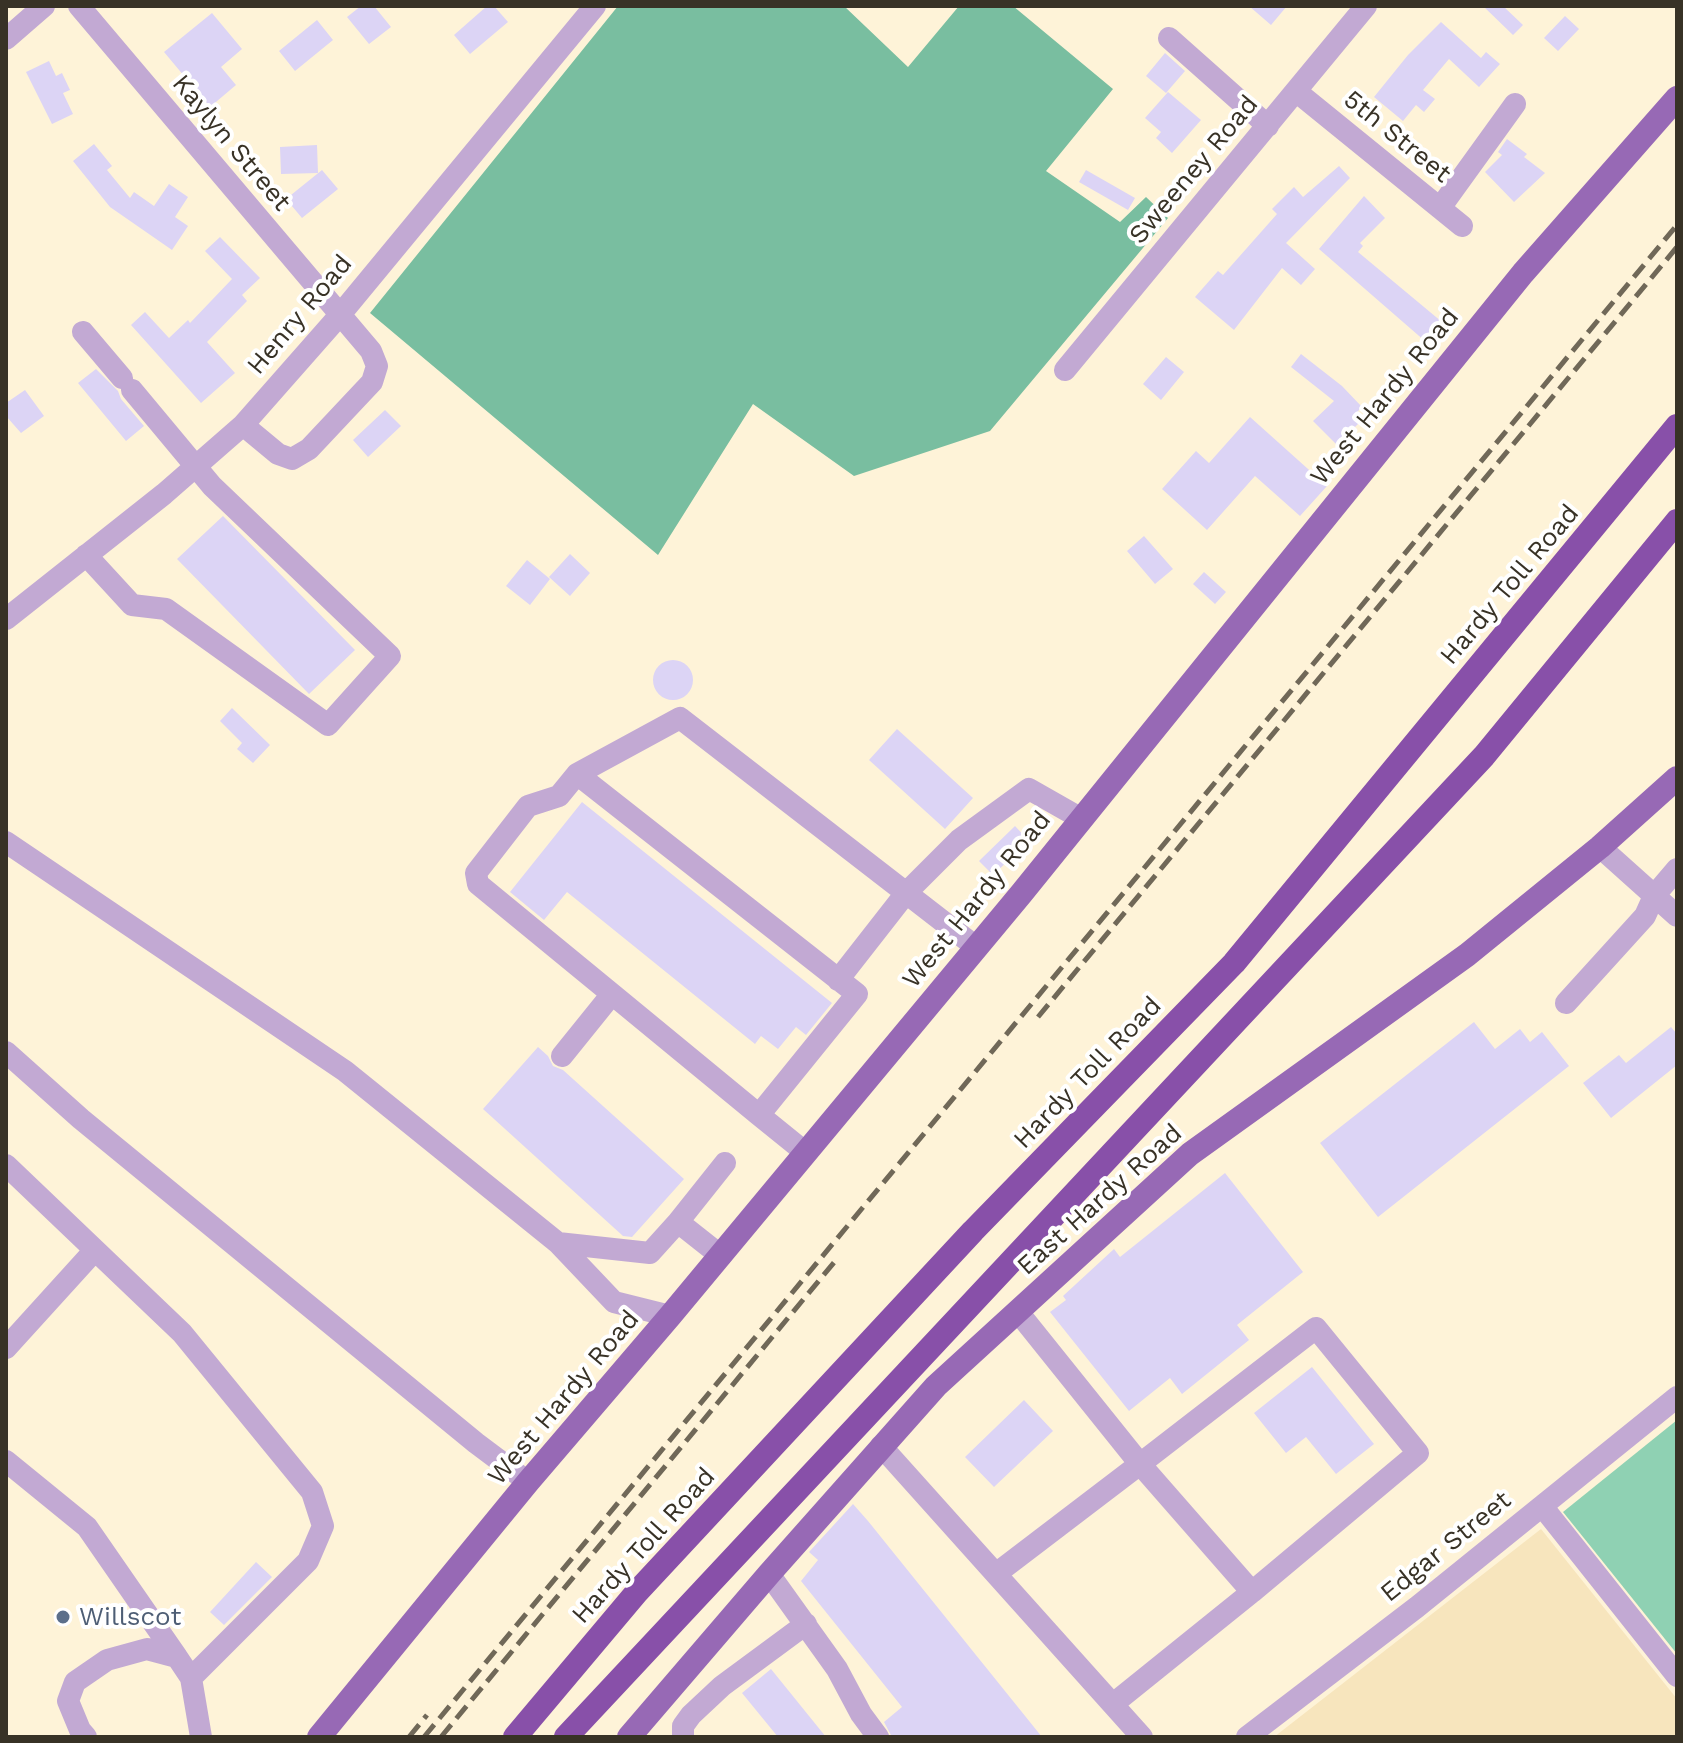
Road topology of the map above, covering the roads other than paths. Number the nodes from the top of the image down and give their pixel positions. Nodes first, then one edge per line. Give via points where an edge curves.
1 (44, 6) edge
2 (79, 6) edge
3 (1366, 6) edge
4 (587, 9) edge
5 (1169, 38) dead end
6 (6, 39) edge
7 (1297, 92) junction
8 (1677, 98) edge
9 (1515, 104) dead end
10 (1268, 126) junction
11 (1440, 208) junction
12 (1462, 226) dead end
13 (339, 316) junction
14 (83, 332) dead end
15 (1065, 370) dead end
16 (243, 425) junction
17 (1677, 426) edge
18 (196, 467) junction
19 (1677, 521) edge
20 (86, 555) junction
21 (6, 619) edge
22 (577, 774) junction
23 (1677, 778) edge
24 (1080, 818) junction
25 (6, 842) edge
26 (1600, 847) junction
27 (1677, 869) edge
28 (906, 893) junction
29 (1654, 896) junction
30 (1677, 916) edge
31 (976, 947) junction
32 (838, 980) junction
33 (612, 994) junction
34 (1566, 1003) dead end
35 (6, 1052) edge
36 (562, 1056) dead end
37 (759, 1115) junction
38 (806, 1153) junction
39 (725, 1163) dead end
40 (6, 1165) edge
41 (678, 1222) junction
42 (558, 1243) junction
43 (95, 1250) junction
44 (721, 1256) junction
45 (1018, 1312) junction
46 (670, 1316) junction
47 (6, 1348) edge
48 (1677, 1397) edge
49 (881, 1446) junction
50 (6, 1461) edge
51 (1140, 1464) junction
52 (528, 1482) junction
53 (1542, 1506) junction
54 (997, 1573) junction
55 (769, 1574) junction
56 (1252, 1592) junction
57 (806, 1624) junction
58 (177, 1657) junction
59 (1677, 1676) edge
60 (191, 1678) junction
61 (1113, 1704) junction
62 (86, 1737) edge
63 (201, 1737) edge
64 (319, 1737) edge
65 (515, 1737) edge
66 (566, 1737) edge
67 (629, 1737) edge
68 (683, 1737) edge
69 (878, 1737) edge
70 (1142, 1737) edge
71 (1247, 1737) edge

1 - 6 street
2 - 13 street, Kaylyn Street
3 - 7 street, Sweeney Road
4 - 13 street, Henry Road
5 - 10 street
7 - 10 street, Sweeney Road
7 - 11 street, 5th Street
8 - 24 main road, West Hardy Road via 1523,273
9 - 11 street
10 - 15 street, Sweeney Road
11 - 12 street, 5th Street
13 - 16 street, Henry Road
13 - 16 street, Kaylyn Street via 371,351 377,366 372,382 309,449 292,459
14 - 18 street
16 - 18 street, Henry Road
17 - 65 highway, Hardy Toll Road via 1234,963 973,1231 637,1592
18 - 20 street, Henry Road
18 - 20 street via 390,656 328,725 166,609 132,605
19 - 66 highway via 1484,756
20 - 21 street, Henry Road
22 - 28 street via 680,718
22 - 32 street
22 - 33 street via 559,796 528,806 476,873 478,884
23 - 26 main road, East Hardy Road
24 - 28 street via 1029,789 959,840
24 - 31 main road, West Hardy Road
25 - 42 street via 345,1071
26 - 29 street
26 - 45 main road, East Hardy Road via 1467,955 1190,1154
27 - 29 street
28 - 31 street
28 - 32 street
29 - 30 street
29 - 34 street via 1645,916
31 - 38 main road, West Hardy Road
32 - 37 street via 857,994
33 - 36 street
33 - 37 street
35 - 52 street via 104,1139
37 - 38 street
38 - 44 main road, West Hardy Road
39 - 41 street
40 - 43 street
41 - 42 street via 650,1253
41 - 44 street
42 - 46 street via 614,1302
43 - 47 street
43 - 60 street via 182,1333 312,1492 323,1526 308,1561
44 - 46 main road, West Hardy Road
45 - 49 main road, East Hardy Road via 936,1386
45 - 51 street
46 - 52 main road, West Hardy Road
48 - 53 street, Edgar Street
49 - 54 street
49 - 55 main road, East Hardy Road
50 - 58 street via 87,1527
51 - 54 street
51 - 56 street
51 - 56 street via 1316,1328 1418,1453
52 - 64 main road, West Hardy Road
53 - 59 street
53 - 71 street, Edgar Street
54 - 61 street
55 - 57 street
55 - 67 main road, East Hardy Road
56 - 61 street
57 - 68 street via 722,1686 691,1715
57 - 69 street
58 - 60 street
58 - 62 street via 147,1649 107,1660 75,1682 68,1701
60 - 63 street
61 - 70 street

